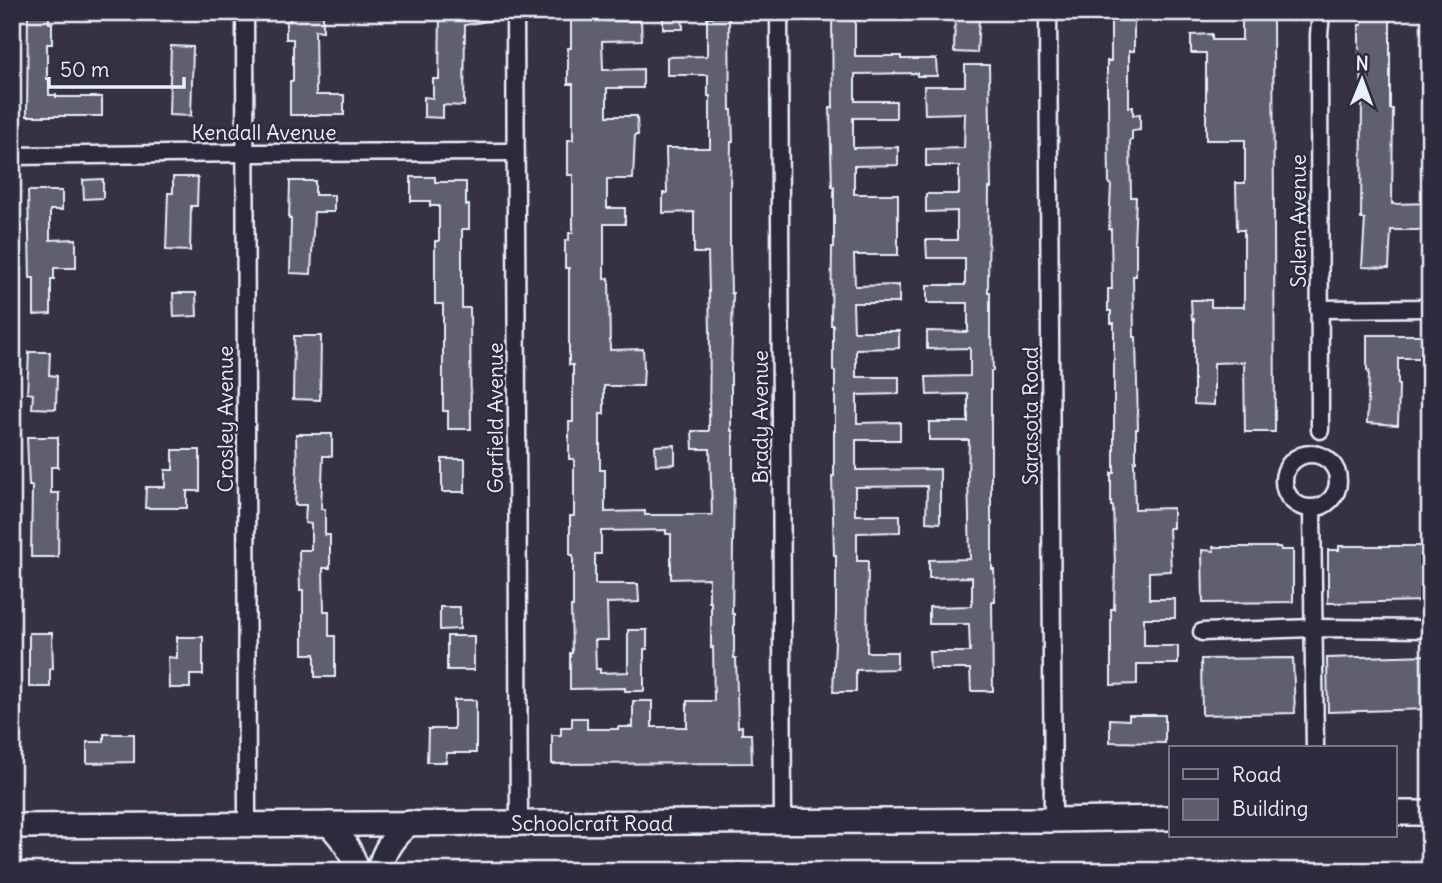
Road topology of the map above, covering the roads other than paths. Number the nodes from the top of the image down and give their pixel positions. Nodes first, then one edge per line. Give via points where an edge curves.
1 (245, 12) edge
2 (515, 12) edge
3 (779, 12) edge
4 (1048, 12) edge
5 (1321, 12) edge
6 (515, 152) junction
7 (246, 153) junction
8 (12, 156) edge
9 (1430, 308) edge
10 (1319, 309) junction
11 (1320, 430) dead end
12 (1312, 509) dead end
13 (1314, 628) junction
14 (1430, 629) edge
15 (1202, 632) dead end
16 (1315, 746) edge
17 (1396, 813) edge
18 (1430, 813) edge
19 (1169, 818) edge
20 (1053, 820) junction
21 (783, 822) junction
22 (410, 823) junction
23 (519, 823) junction
24 (329, 824) junction
25 (247, 825) junction
26 (12, 826) edge
27 (379, 870) edge
28 (357, 871) edge

1 - 7 street, Crosley Avenue
2 - 6 street, Garfield Avenue
3 - 21 street, Brady Avenue
4 - 20 street, Sarasota Road
5 - 10 street, Salem Avenue
6 - 7 street, Kendall Avenue
6 - 23 street, Garfield Avenue
7 - 8 street, Kendall Avenue
7 - 25 street, Crosley Avenue
9 - 10 street
10 - 11 street, Salem Avenue
12 - 13 street
13 - 14 street
13 - 15 street
13 - 16 street
17 - 18 main road
19 - 20 main road, Schoolcraft Road
20 - 21 main road, Schoolcraft Road
21 - 23 main road, Schoolcraft Road
22 - 23 main road, Schoolcraft Road
22 - 24 main road, Schoolcraft Road
22 - 27 main road via 382,856
24 - 25 main road, Schoolcraft Road
24 - 28 main road via 348,846
25 - 26 main road, Schoolcraft Road

